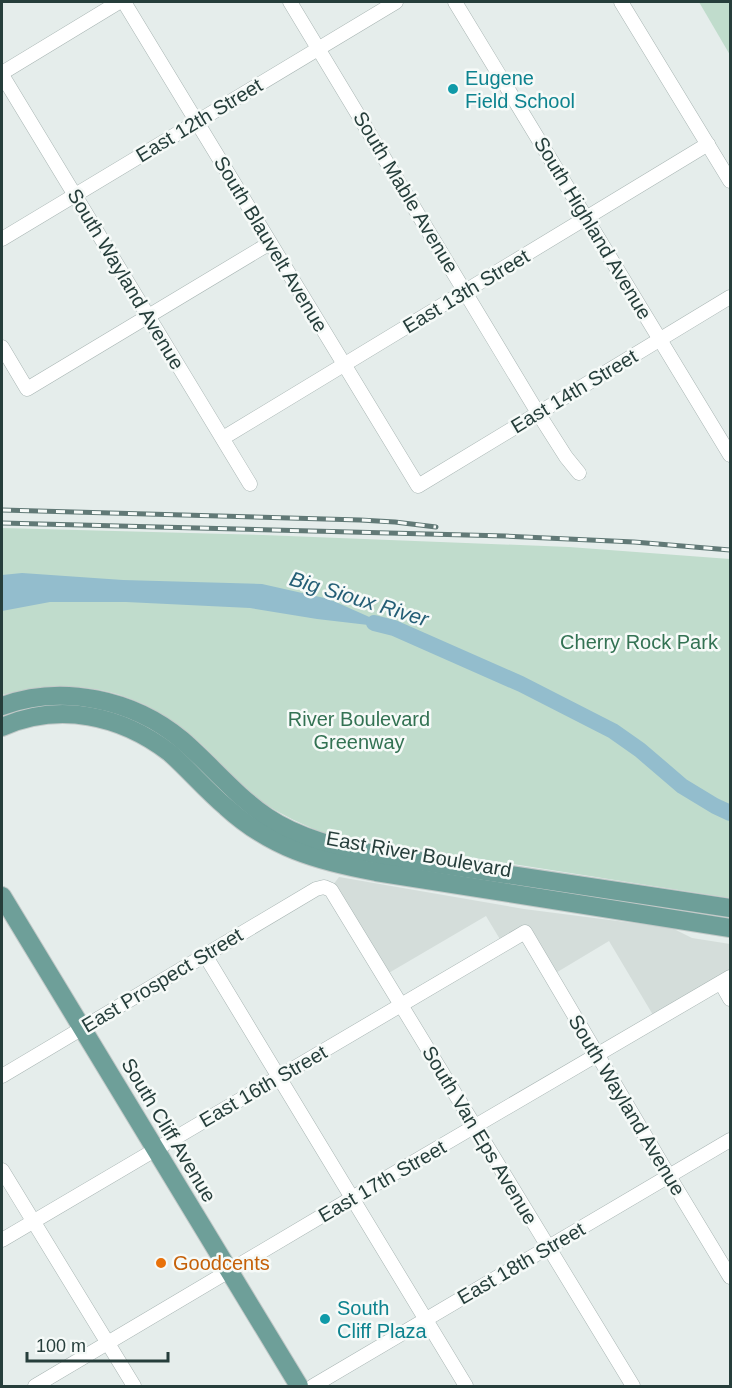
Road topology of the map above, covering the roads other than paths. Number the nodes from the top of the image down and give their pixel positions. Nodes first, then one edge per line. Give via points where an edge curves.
1 (119, 2) edge
2 (124, 2) edge
3 (290, 2) edge
4 (396, 2) edge
5 (455, 2) edge
6 (621, 2) edge
7 (319, 48) junction
8 (2, 74) edge
9 (196, 122) junction
10 (708, 144) junction
11 (730, 181) edge
12 (75, 195) junction
13 (587, 217) junction
14 (2, 239) edge
15 (270, 243) junction
16 (466, 291) junction
17 (730, 297) edge
18 (149, 316) junction
19 (660, 339) junction
20 (2, 346) edge
21 (344, 364) junction
22 (538, 413) junction
23 (223, 438) junction
24 (730, 455) edge
25 (579, 473) dead end
26 (250, 484) dead end
27 (418, 486) joint
28 (4, 706) edge
29 (2, 727) edge
30 (324, 887) joint
31 (4, 904) edge
32 (730, 908) edge
33 (730, 928) edge
34 (525, 932) joint
35 (205, 955) junction
36 (726, 980) edge
37 (730, 999) edge
38 (402, 1005) junction
39 (81, 1029) junction
40 (597, 1056) junction
41 (2, 1076) edge
42 (279, 1076) junction
43 (474, 1126) junction
44 (730, 1140) edge
45 (155, 1150) junction
46 (2, 1170) edge
47 (669, 1176) junction
48 (352, 1198) junction
49 (33, 1221) junction
50 (2, 1240) edge
51 (548, 1248) junction
52 (230, 1271) junction
53 (730, 1277) edge
54 (425, 1319) junction
55 (108, 1344) junction
56 (35, 1386) edge
57 (134, 1386) edge
58 (299, 1386) edge
59 (313, 1386) edge
60 (466, 1386) edge
61 (633, 1386) edge

1 - 8 street
2 - 9 street, South Blauvelt Avenue
3 - 7 street, South Mable Avenue
4 - 7 street, East 12th Street
5 - 13 street, South Highland Avenue
6 - 10 street
7 - 9 street, East 12th Street
7 - 16 street, South Mable Avenue
8 - 12 street, South Wayland Avenue
9 - 12 street, East 12th Street
9 - 15 street, South Blauvelt Avenue
10 - 11 street
10 - 13 street, East 13th Street
12 - 14 street, East 12th Street
12 - 18 street, South Wayland Avenue
13 - 16 street, East 13th Street
13 - 19 street, South Highland Avenue
15 - 18 street
15 - 21 street, South Blauvelt Avenue
16 - 21 street, East 13th Street
16 - 22 street, South Mable Avenue
17 - 19 street, East 14th Street
18 - 20 street via 27,389
18 - 23 street, South Wayland Avenue
19 - 22 street, East 14th Street
19 - 24 street, South Highland Avenue
21 - 23 street, East 13th Street
21 - 27 street, South Blauvelt Avenue
22 - 25 street, South Mable Avenue
22 - 27 street, East 14th Street
23 - 26 street, South Wayland Avenue
28 - 32 main road, East River Boulevard via 38,697 81,697 133,710 181,739 253,807 289,829 324,843 379,855
29 - 33 main road, East River Boulevard via 28,718 60,714 95,717 126,726 170,753 251,827 298,854 319,861
30 - 35 street, East Prospect Street
30 - 38 street, South Van Eps Avenue via 338,898
31 - 39 main road, South Cliff Avenue
34 - 38 street, East 16th Street
34 - 40 street, South Wayland Avenue
35 - 39 street, East Prospect Street
35 - 42 street
36 - 37 street
36 - 40 street, East 17th Street
38 - 42 street, East 16th Street
38 - 43 street, South Van Eps Avenue
39 - 41 street, East Prospect Street
39 - 45 main road, South Cliff Avenue
40 - 43 street, East 17th Street
40 - 47 street, South Wayland Avenue
42 - 45 street, East 16th Street
42 - 48 street
43 - 48 street, East 17th Street
43 - 51 street, South Van Eps Avenue
44 - 47 street, East 18th Street
45 - 49 street, East 16th Street
45 - 52 main road, South Cliff Avenue
46 - 49 street
47 - 51 street, East 18th Street
47 - 53 street, South Wayland Avenue
48 - 52 street, East 17th Street
48 - 54 street
49 - 50 street, East 16th Street
49 - 55 street
51 - 54 street, East 18th Street
51 - 61 street, South Van Eps Avenue
52 - 55 street, East 17th Street
52 - 58 main road, South Cliff Avenue
54 - 59 street, East 18th Street
54 - 60 street
55 - 56 street, East 17th Street
55 - 57 street

